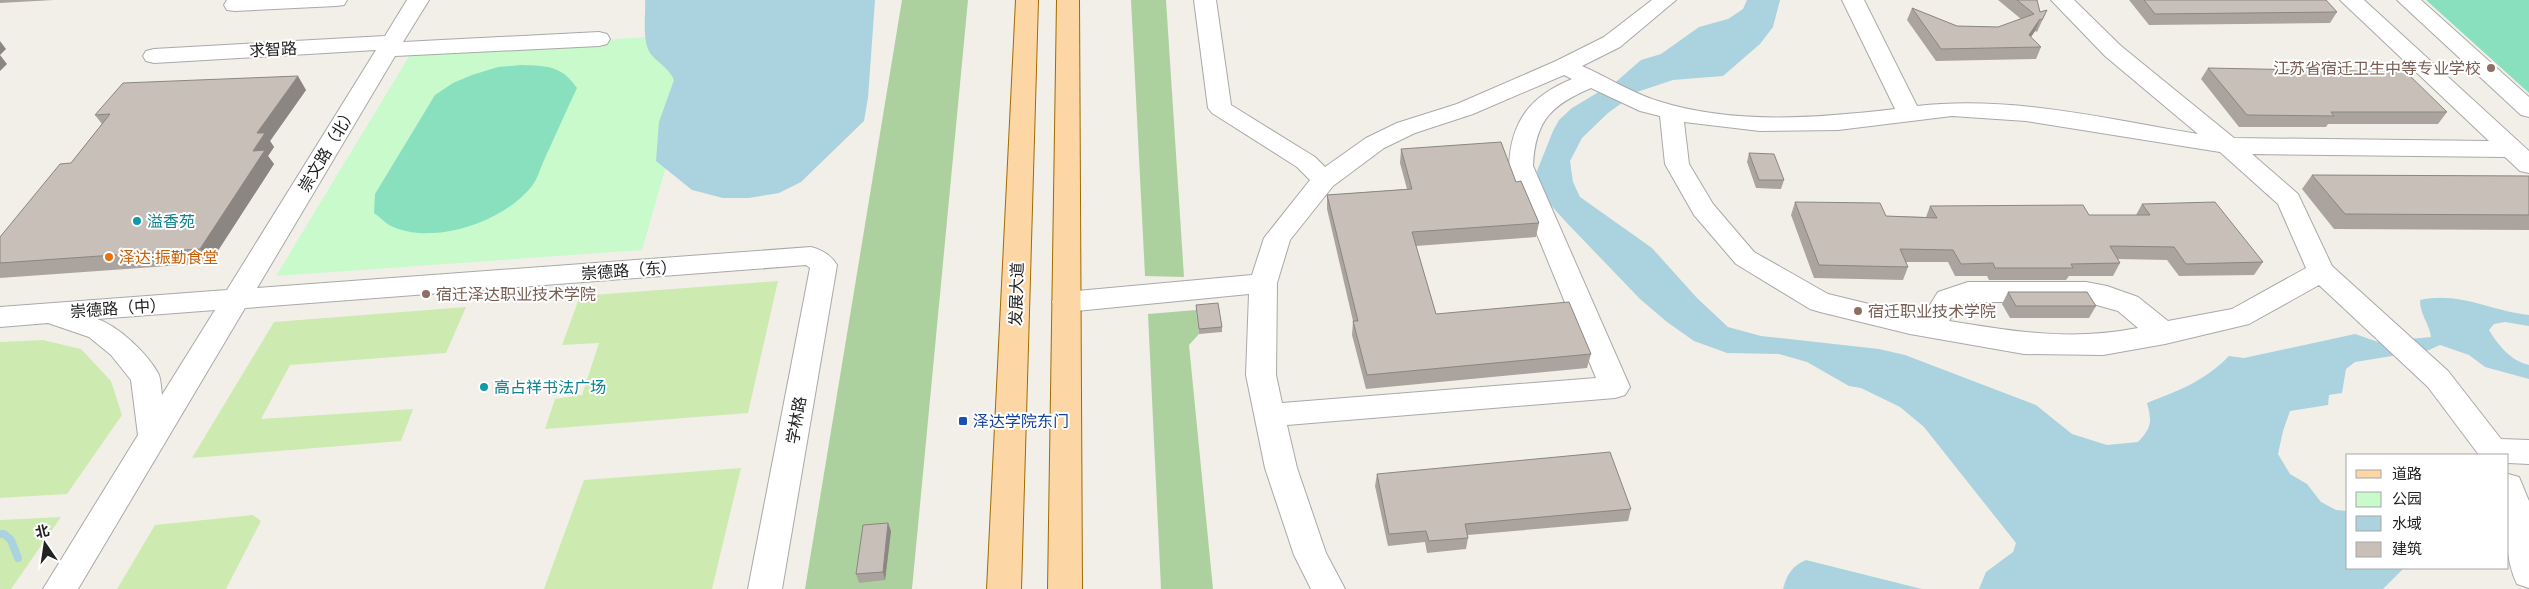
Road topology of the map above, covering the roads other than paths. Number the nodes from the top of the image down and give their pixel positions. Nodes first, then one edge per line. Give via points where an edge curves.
1 (336, 0) edge
2 (418, 0) edge
3 (1027, 0) edge
4 (1068, 0) edge
5 (1205, 0) edge
6 (1665, 0) edge
7 (1853, 0) edge
8 (2062, 0) edge
9 (2351, 0) edge
10 (2408, 0) edge
11 (235, 5) dead end
12 (599, 39) dead end
13 (390, 46) junction
14 (154, 56) dead end
15 (1564, 66) junction
16 (1591, 79) junction
17 (2529, 110) edge
18 (1671, 112) junction
19 (1909, 113) junction
20 (2228, 146) junction
21 (2521, 157) edge
22 (1324, 180) junction
23 (811, 256) joint
24 (2320, 271) junction
25 (1263, 283) junction
26 (237, 298) junction
27 (1066, 302) junction
28 (44, 314) junction
29 (0, 317) edge
30 (1931, 327) junction
31 (2165, 334) junction
32 (1270, 415) junction
33 (153, 435) junction
34 (2529, 452) edge
35 (2496, 453) edge
36 (2509, 489) edge
37 (2529, 574) edge
38 (60, 589) edge
39 (765, 589) edge
40 (1004, 589) edge
41 (1065, 589) edge
42 (1328, 589) edge

1 - 11 lane
2 - 13 lane, 崇文路（北）
3 - 40 main road, 发展大道
4 - 27 main road
5 - 22 lane via 1220,108 1306,162
6 - 15 lane via 1612,42
7 - 19 lane
8 - 20 lane via 2113,52
9 - 21 lane
10 - 17 lane
12 - 13 lane, 求智路
13 - 14 lane, 求智路
13 - 26 lane, 崇文路（北）
15 - 16 lane
15 - 22 lane via 1465,109 1406,128 1375,143
16 - 18 lane via 1648,106
16 - 32 lane via 1543,105 1521,149 1521,166 1615,387
18 - 19 lane via 1695,118 1760,124 1838,123
18 - 30 lane via 1677,164 1703,209 1745,258 1820,302
19 - 20 lane via 1952,109 2026,114
20 - 21 lane
20 - 24 lane via 2290,200
22 - 25 lane via 1277,238
23 - 26 lane, 崇德路（东）
23 - 39 lane, 学林路 via 824,265
24 - 31 lane via 2238,318
24 - 35 lane via 2438,379
25 - 27 lane
25 - 32 lane via 1262,375
26 - 28 lane, 崇德路（中）
26 - 33 lane, 崇文路（北）
27 - 41 main road
28 - 29 lane, 崇德路（中）
28 - 33 lane via 99,330 121,348 145,377
30 - 31 lane via 2024,344 2103,345
30 - 31 lane via 1948,300 1968,292 2086,292 2128,304
32 - 42 lane via 1281,468 1310,555
33 - 38 lane, 崇文路（北）
34 - 35 lane
36 - 37 lane via 2521,527

